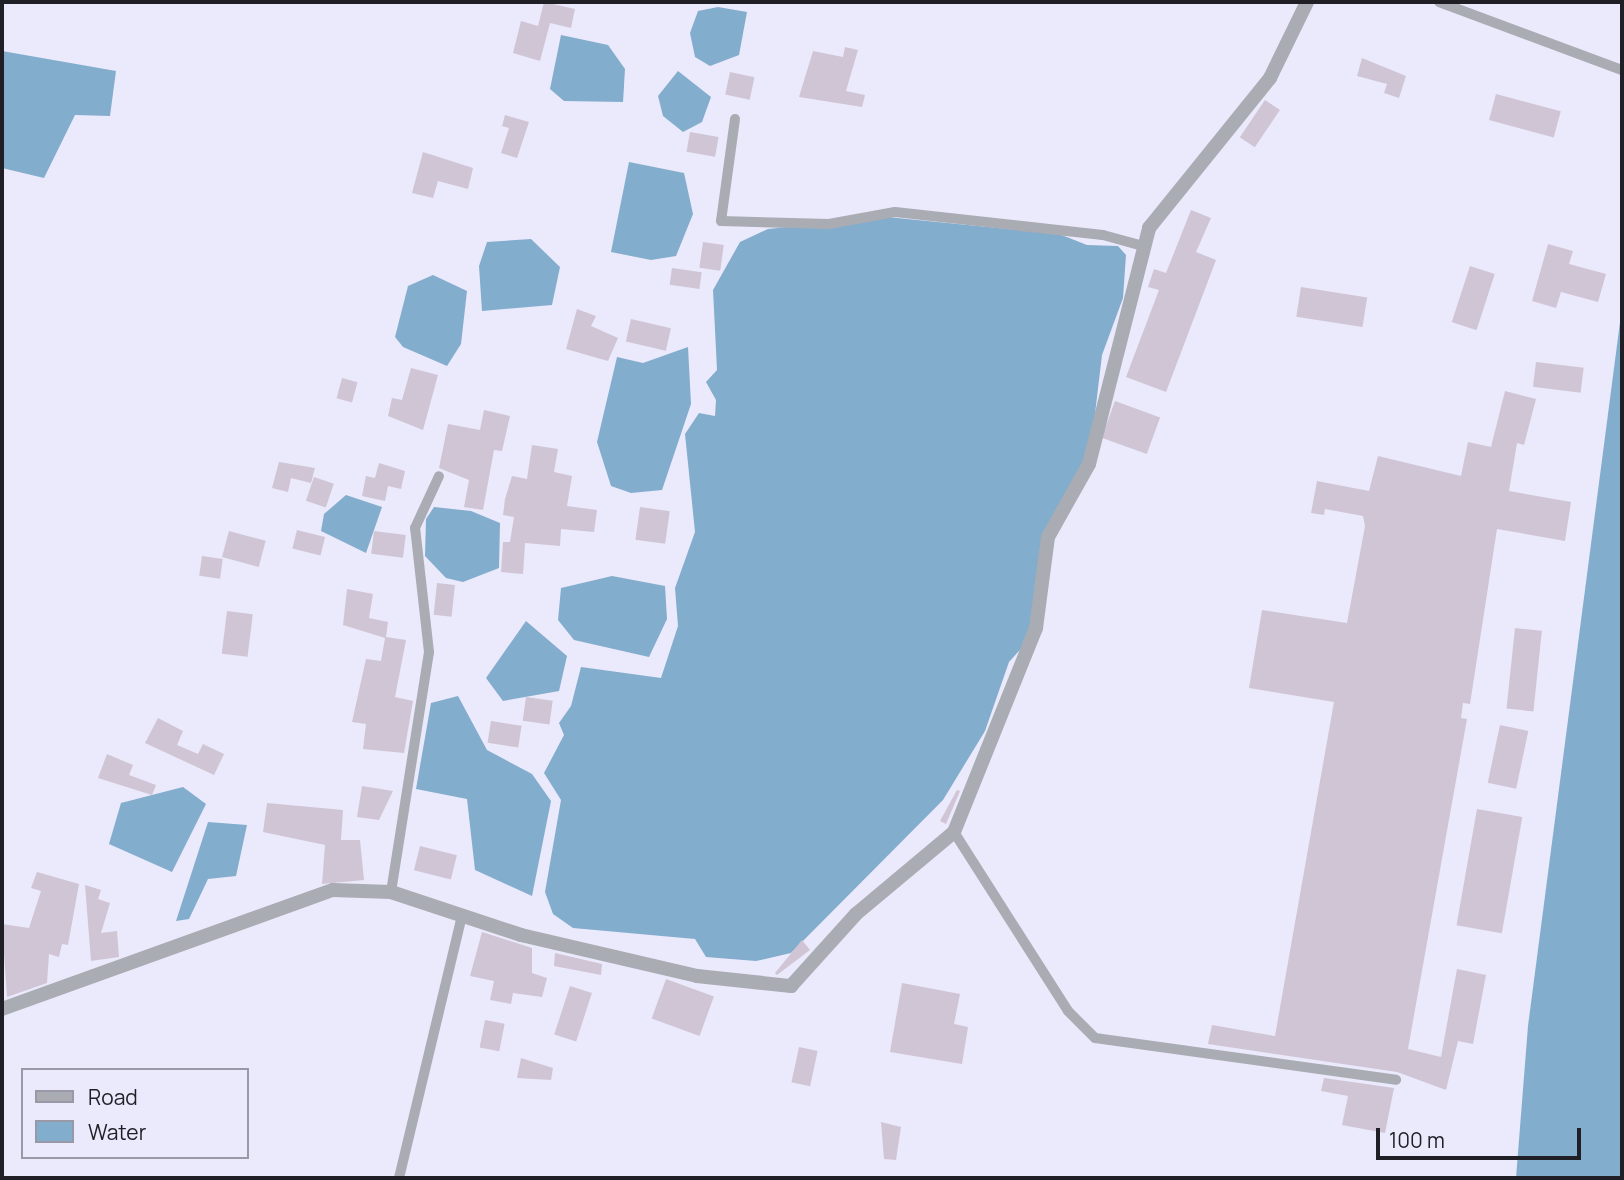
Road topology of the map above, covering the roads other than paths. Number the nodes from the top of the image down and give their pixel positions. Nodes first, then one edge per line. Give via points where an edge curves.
1 (1307, 2) edge
2 (1439, 2) edge
3 (1622, 71) edge
4 (735, 118) dead end
5 (1143, 246) junction
6 (439, 476) dead end
7 (954, 832) junction
8 (391, 892) junction
9 (461, 920) junction
10 (2, 1009) edge
11 (1396, 1080) dead end
12 (399, 1178) edge

1 - 5 street via 1270,78 1149,228
2 - 3 street
4 - 5 street via 721,221 829,225 895,212 1103,235
5 - 7 street via 1089,464 1048,537 1036,628
6 - 8 street via 414,539 429,652
7 - 9 street via 856,914 791,986 697,976
7 - 11 street via 1068,1011 1095,1038
8 - 9 street
8 - 10 street via 333,890
9 - 12 street

